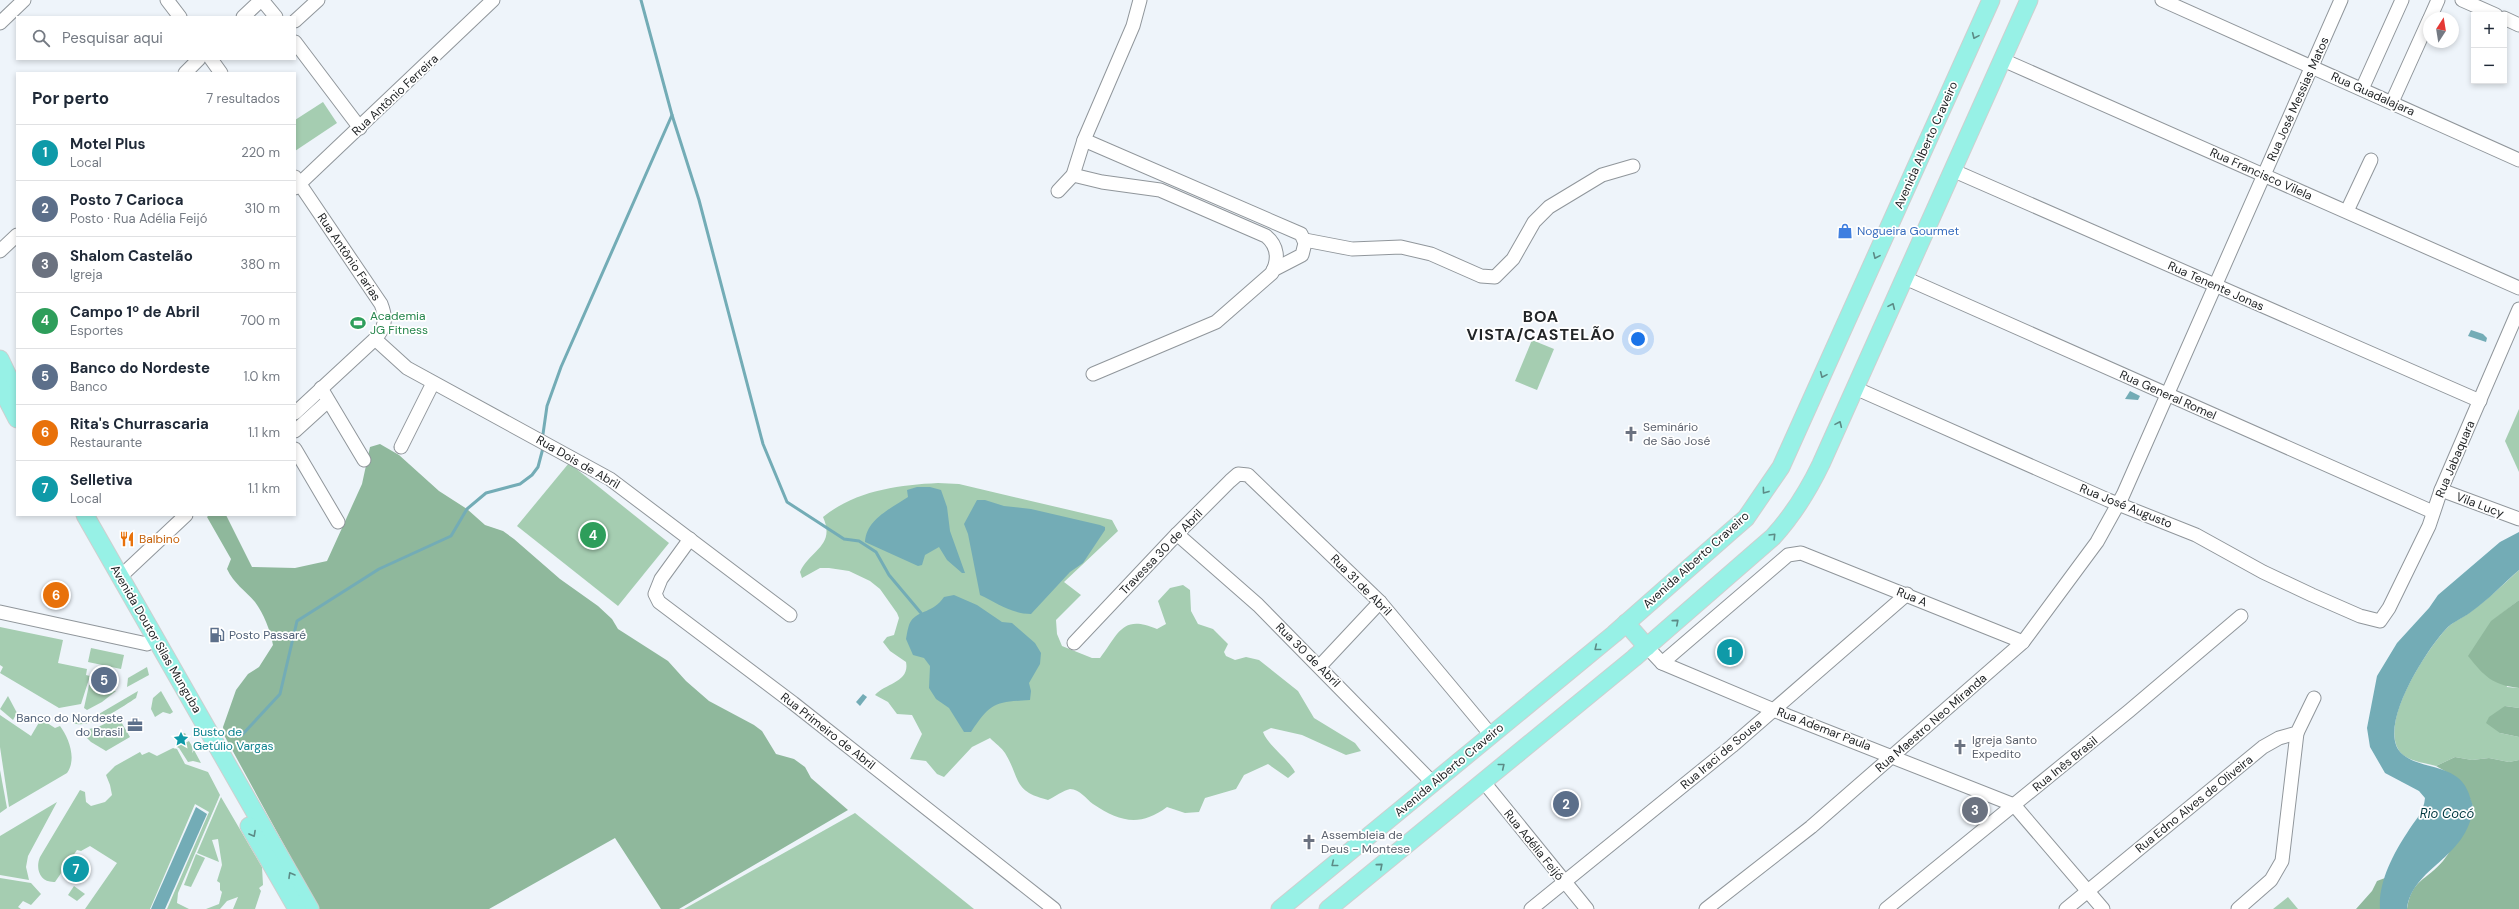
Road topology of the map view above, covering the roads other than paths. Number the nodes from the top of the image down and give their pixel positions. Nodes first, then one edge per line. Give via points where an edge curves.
1 (24, 0) edge
2 (167, 0) edge
3 (261, 0) edge
4 (318, 0) edge
5 (493, 0) edge
6 (1140, 0) edge
7 (1991, 0) edge
8 (2029, 0) edge
9 (2162, 0) edge
10 (2341, 0) edge
11 (2402, 0) edge
12 (2438, 0) edge
13 (2462, 0) edge
14 (2432, 12) edge
15 (2489, 12) edge
16 (179, 16) edge
17 (244, 16) edge
18 (275, 16) edge
19 (2507, 19) edge
20 (296, 20) edge
21 (0, 23) edge
22 (2519, 25) edge
23 (2423, 32) edge
24 (296, 43) edge
25 (198, 60) edge
26 (212, 60) edge
27 (2003, 60) junction
28 (2312, 67) junction
29 (186, 72) edge
30 (220, 72) edge
31 (2362, 89) junction
32 (2392, 102) junction
33 (360, 128) junction
34 (1084, 140) junction
35 (2371, 160) dead end
36 (2519, 160) edge
37 (1633, 166) dead end
38 (1952, 170) junction
39 (1073, 175) junction
40 (2265, 175) junction
41 (297, 183) edge
42 (1058, 191) dead end
43 (2347, 211) junction
44 (16, 236) edge
45 (1305, 240) junction
46 (0, 251) edge
47 (1273, 270) junction
48 (1904, 278) junction
49 (2216, 286) junction
50 (2519, 288) edge
51 (2519, 309) edge
52 (375, 339) junction
53 (0, 359) edge
54 (1093, 374) dead end
55 (433, 383) junction
56 (0, 386) edge
57 (321, 388) junction
58 (1855, 388) junction
59 (16, 393) edge
60 (2167, 395) junction
61 (2480, 400) junction
62 (328, 401) junction
63 (296, 411) edge
64 (16, 417) edge
65 (296, 430) edge
66 (401, 447) dead end
67 (296, 451) edge
68 (364, 460) dead end
69 (1253, 480) joint
70 (2442, 490) junction
71 (2119, 505) junction
72 (2432, 512) junction
73 (73, 516) edge
74 (87, 516) edge
75 (185, 516) edge
76 (2519, 519) edge
77 (338, 522) dead end
78 (1177, 534) junction
79 (690, 539) junction
80 (121, 576) junction
81 (1907, 594) junction
82 (1380, 602) junction
83 (2389, 608) joint
84 (0, 612) edge
85 (790, 616) dead end
86 (2241, 616) dead end
87 (1626, 623) junction
88 (152, 642) junction
89 (1074, 642) dead end
90 (2023, 642) junction
91 (1647, 647) junction
92 (1662, 663) junction
93 (1320, 666) junction
94 (2314, 698) dead end
95 (1774, 710) junction
96 (2297, 734) junction
97 (1491, 735) junction
98 (1893, 756) junction
99 (226, 774) junction
100 (1483, 781) junction
101 (1433, 783) junction
102 (2014, 805) junction
103 (1564, 882) junction
104 (2088, 890) junction
105 (297, 909) edge
106 (310, 909) edge
107 (1054, 909) edge
108 (1280, 909) edge
109 (1328, 909) edge
110 (1531, 909) edge
111 (1587, 909) edge
112 (1706, 909) edge
113 (1886, 909) edge
114 (2066, 909) edge
115 (2103, 909) edge
116 (2238, 909) edge

1 - 21 street
2 - 16 street
3 - 17 street
3 - 18 street
4 - 20 street
5 - 33 street, Rua Antônio Ferreira
6 - 34 street via 1133,26
7 -> 87 main road, Avenida Alberto Craveiro via 1781,467 1746,518
8 - 27 main road
9 - 28 street, Rua Guadalajara
10 - 28 street, Rua José Messias Matos
11 - 31 street
12 - 14 street
13 - 15 street
19 - 22 street
23 - 32 street
24 - 33 street
25 - 29 street
26 - 30 street
27 - 38 main road
27 - 40 street, Rua Francisco Vilela
28 - 31 street, Rua Guadalajara
28 - 40 street, Rua José Messias Matos
31 - 32 street, Rua Guadalajara
32 - 36 street, Rua Guadalajara
33 - 41 street, Rua Antônio Ferreira
34 - 39 street
34 - 45 street via 1280,224 1301,234
35 - 43 street
37 - 45 street via 1602,175 1549,207 1534,222 1516,255 1495,277 1481,276 1431,254 1401,247 1352,249
38 - 48 main road
38 - 49 street, Rua Tenente Jonas
39 - 42 street
39 - 47 street via 1160,190 1260,233 1274,245 1276,259
40 - 43 street, Rua Francisco Vilela
40 - 49 street, Rua José Messias Matos
41 - 52 street, Rua Antônio Farias via 381,304 384,325
43 - 50 street, Rua Francisco Vilela
44 - 46 street
45 - 47 street via 1305,248 1300,257
47 - 54 street via 1216,322
58 -> 48 main road
48 - 60 street, Rua General Romel
49 - 60 street, Rua José Messias Matos
49 - 61 street, Rua Tenente Jonas
51 - 61 street, Rua Jabaquara
52 - 55 street, Rua Dois de Abril via 406,368
52 - 57 street, Rua Antônio Farias
53 - 59 main road
55 - 66 street
55 - 79 street, Rua Dois de Abril via 604,475
56 - 64 main road
57 - 62 street
57 - 63 street, Rua Antônio Farias
58 - 71 street, Rua José Augusto
91 -> 58 main road via 1773,537 1788,519 1801,502 1821,464
60 - 71 street, Rua José Messias Matos
60 - 72 street, Rua General Romel
61 - 70 street, Rua Jabaquara
62 - 65 street
62 - 68 street
67 - 77 street
69 - 78 street, Travessa 30 de Abril via 1248,475 1238,474
69 - 82 street, Rua 31 de Abril
70 - 72 street, Rua Jabaquara
70 - 76 street, Vila Lucy
71 - 83 street, Rua José Augusto via 2196,535 2263,572 2360,616 2380,621
71 - 90 street, Rua Maestro Neo Miranda via 2097,542
72 - 83 street, Rua Jabaquara via 2429,526
73 - 88 main road, Avenida Doutor Silas Munguba
74 - 80 main road, Avenida Doutor Silas Munguba
75 - 80 street
78 - 89 street, Travessa 30 de Abril
78 - 93 street, Rua 30 de Abril via 1258,605
79 - 85 street, Rua Dois de Abril
79 - 107 street, Rua Primeiro de Abril via 658,584 655,594 659,602 793,703
80 - 88 main road, Avenida Doutor Silas Munguba
81 - 90 street, Rua A
81 - 92 street, Rua A via 1801,553 1788,555
81 - 95 street, Rua Iraci de Sousa
82 - 93 street
82 - 97 street, Rua 31 de Abril
84 - 88 street
86 - 102 street, Rua Inês Brasil
87 - 91 main road
87 -> 97 main road, Avenida Alberto Craveiro
88 - 99 main road, Avenida Doutor Silas Munguba
90 - 98 street, Rua Maestro Neo Miranda
91 - 92 street, Rua Ademar Paula
100 -> 91 main road
92 - 95 street, Rua Ademar Paula
93 - 101 street, Rua 30 de Abril
94 - 96 street
95 - 98 street, Rua Ademar Paula
95 - 103 street, Rua Iraci de Sousa
96 - 104 street, Rua Edno Alves de Oliveira via 2279,738 2263,747
96 - 116 street via 2282,861 2271,880
97 - 101 main road, Avenida Alberto Craveiro
98 - 102 street, Rua Ademar Paula
98 - 112 street, Rua Maestro Neo Miranda via 1811,827
99 -> 105 main road, Avenida Doutor Silas Munguba
106 -> 99 main road, Avenida Doutor Silas Munguba
100 - 103 street, Rua Adélia Feijó
109 -> 100 main road
101 -> 108 main road, Avenida Alberto Craveiro
102 - 104 street, Rua Ademar Paula
102 - 113 street, Rua Inês Brasil
103 - 110 street, Rua Iraci de Sousa
103 - 111 street, Rua Adélia Feijó
104 - 114 street, Rua Edno Alves de Oliveira
104 - 115 street, Rua Ademar Paula

